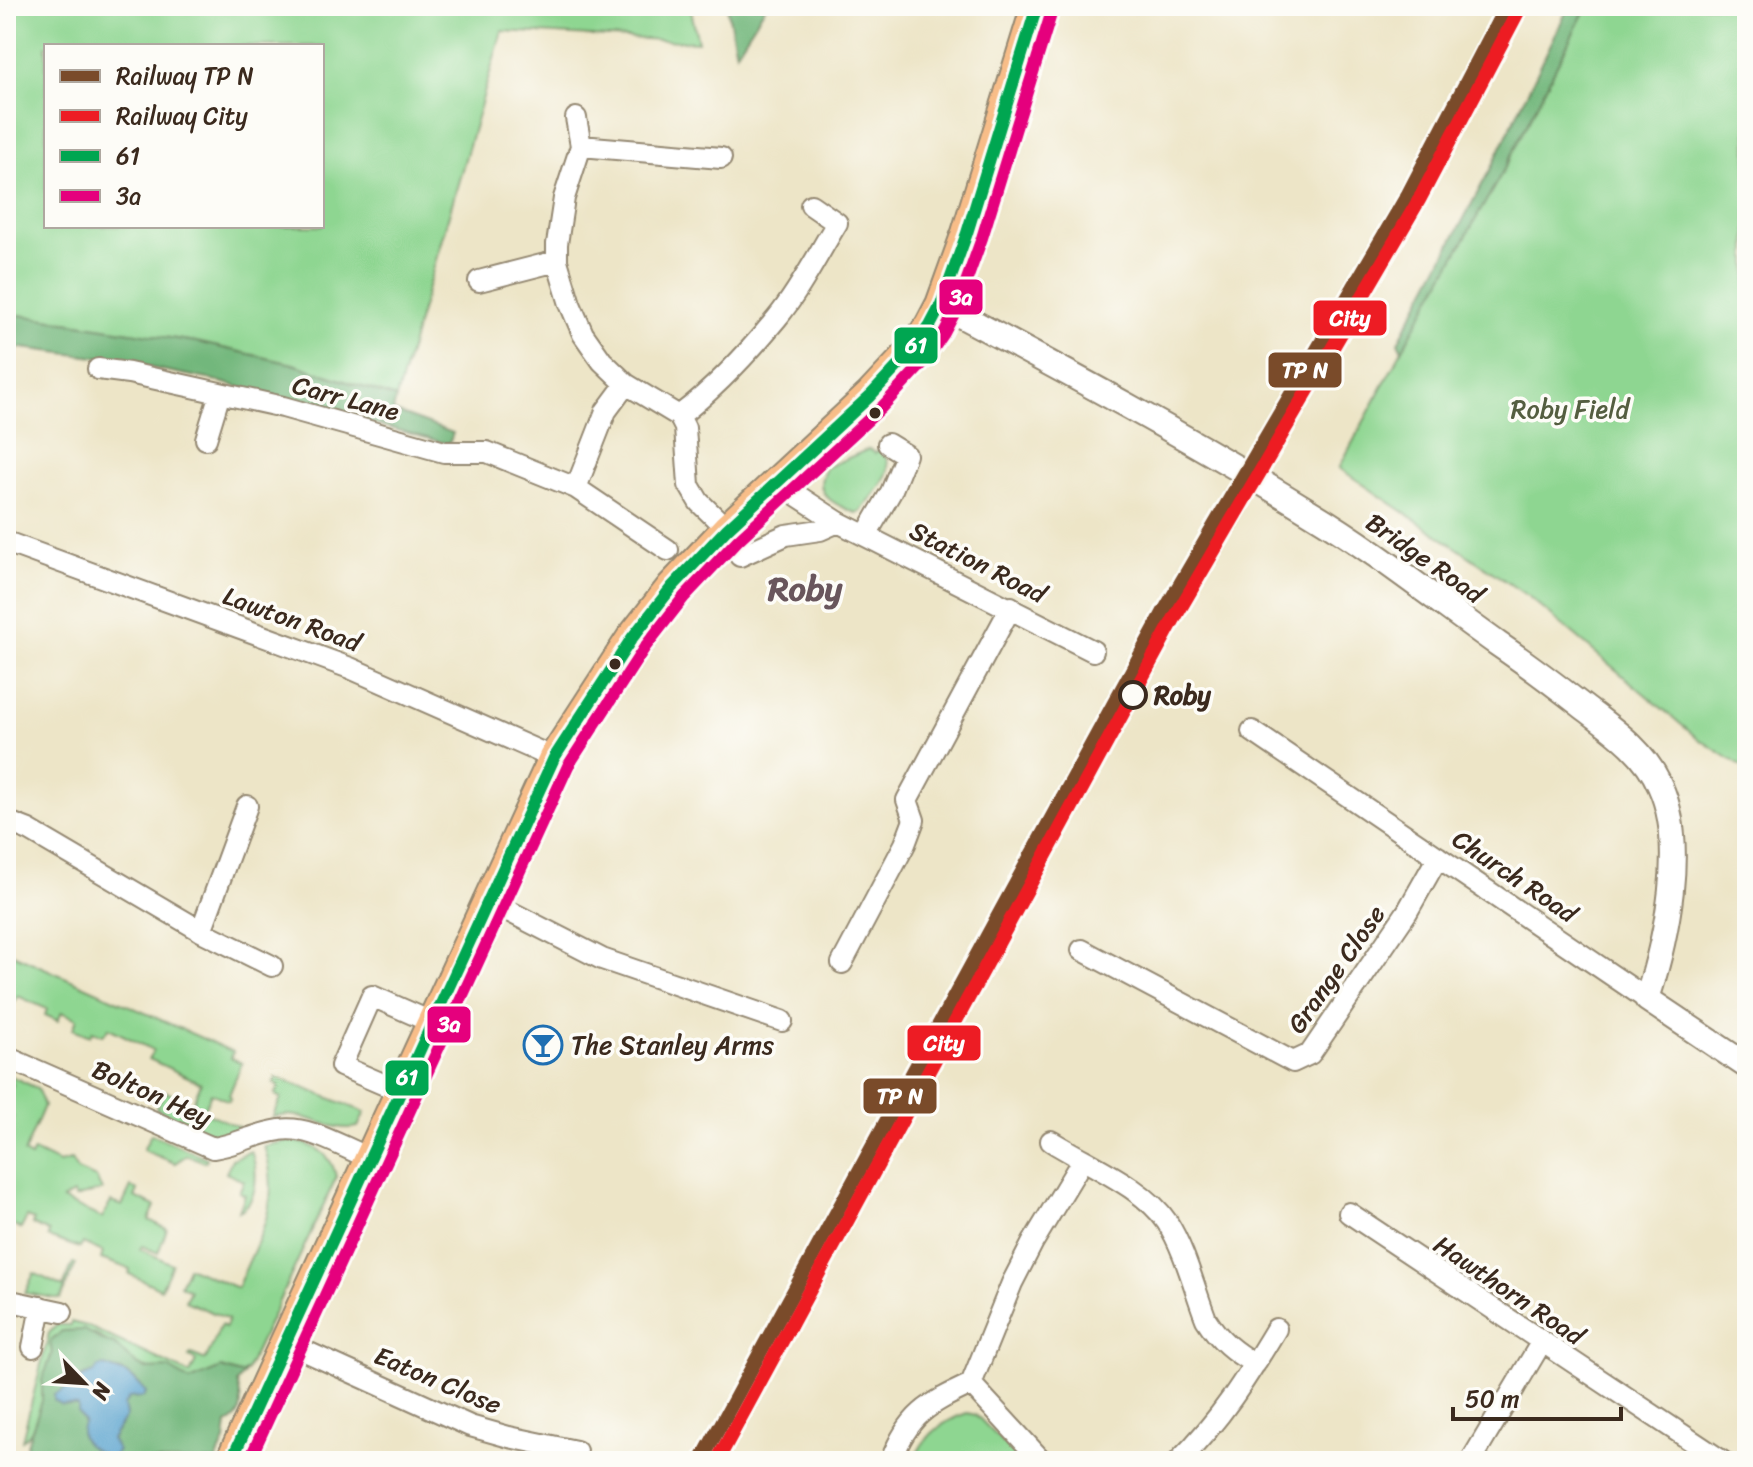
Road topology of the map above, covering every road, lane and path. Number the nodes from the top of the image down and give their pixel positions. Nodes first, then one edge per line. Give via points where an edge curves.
1 (1037, 6) edge
2 (576, 118) dead end
3 (581, 146) junction
4 (721, 158) dead end
5 (811, 205) dead end
6 (557, 261) junction
7 (479, 281) dead end
8 (941, 305) junction
9 (98, 369) dead end
10 (626, 384) junction
11 (220, 393) junction
12 (679, 416) junction
13 (206, 439) dead end
14 (888, 444) dead end
15 (778, 483) junction
16 (576, 488) junction
17 (838, 522) junction
18 (866, 535) junction
19 (6, 542) edge
20 (733, 543) junction
21 (668, 550) dead end
22 (1011, 607) junction
23 (1093, 651) dead end
24 (1252, 731) dead end
25 (554, 758) junction
26 (247, 806) dead end
27 (6, 821) edge
28 (1438, 857) junction
29 (487, 900) junction
30 (201, 931) junction
31 (1082, 950) dead end
32 (842, 963) dead end
33 (272, 966) dead end
34 (1647, 999) junction
35 (782, 1021) dead end
36 (431, 1022) junction
37 (6, 1057) edge
38 (1747, 1066) edge
39 (399, 1091) junction
40 (1051, 1141) dead end
41 (370, 1158) junction
42 (1082, 1161) junction
43 (1349, 1213) dead end
44 (6, 1300) edge
45 (41, 1307) junction
46 (62, 1312) dead end
47 (1276, 1329) dead end
48 (285, 1342) junction
49 (1541, 1343) junction
50 (33, 1347) dead end
51 (1255, 1364) junction
52 (971, 1384) junction
53 (576, 1451) dead end
54 (231, 1461) edge
55 (891, 1461) edge
56 (1042, 1461) edge
57 (1179, 1461) edge
58 (1471, 1461) edge
59 (1722, 1461) edge

1 - 8 main road
2 - 3 street
3 - 4 street
3 - 6 street via 564,198
5 - 12 street via 837,223 823,247 778,317
6 - 7 street
6 - 10 street via 583,334
8 - 15 main road via 912,351
8 - 34 street, Bridge Road via 1312,513 1627,741 1662,788 1673,853 1665,922
9 - 11 street, Carr Lane
10 - 12 street
10 - 16 street via 606,411
11 - 13 street
11 - 16 street, Carr Lane via 444,452 487,452
12 - 20 street via 685,428 689,485
14 - 18 street via 906,455
15 - 17 street, Station Road
15 - 20 main road
16 - 21 street, Carr Lane
17 - 18 street, Station Road
17 - 20 street via 820,530
18 - 22 street, Station Road
19 - 25 street, Lawton Road via 350,668
20 - 25 main road via 672,587
22 - 23 street, Station Road
22 - 32 street via 907,800 914,820 905,844
24 - 28 street, Church Road
25 - 29 main road
26 - 30 street
27 - 30 street
28 - 31 street, Grange Close via 1310,1054 1293,1062
28 - 34 street, Church Road
29 - 35 street via 602,959
29 - 36 main road
30 - 33 street
34 - 38 street, Church Road
36 - 39 main road
36 - 39 street via 372,996 341,1066
37 - 41 street, Bolton Hey via 213,1148 298,1129
39 - 41 main road
40 - 42 street
41 - 48 main road
42 - 51 street via 1155,1208 1167,1223 1206,1319 1237,1354
42 - 52 street via 1012,1283
43 - 49 street, Hawthorn Road
44 - 45 street
45 - 46 street
45 - 50 street
47 - 51 street
48 - 53 street, Eaton Close via 470,1426
48 - 54 main road
49 - 58 street
49 - 59 street, Hawthorn Road
51 - 57 street via 1215,1423
52 - 55 street via 921,1410
52 - 56 street

